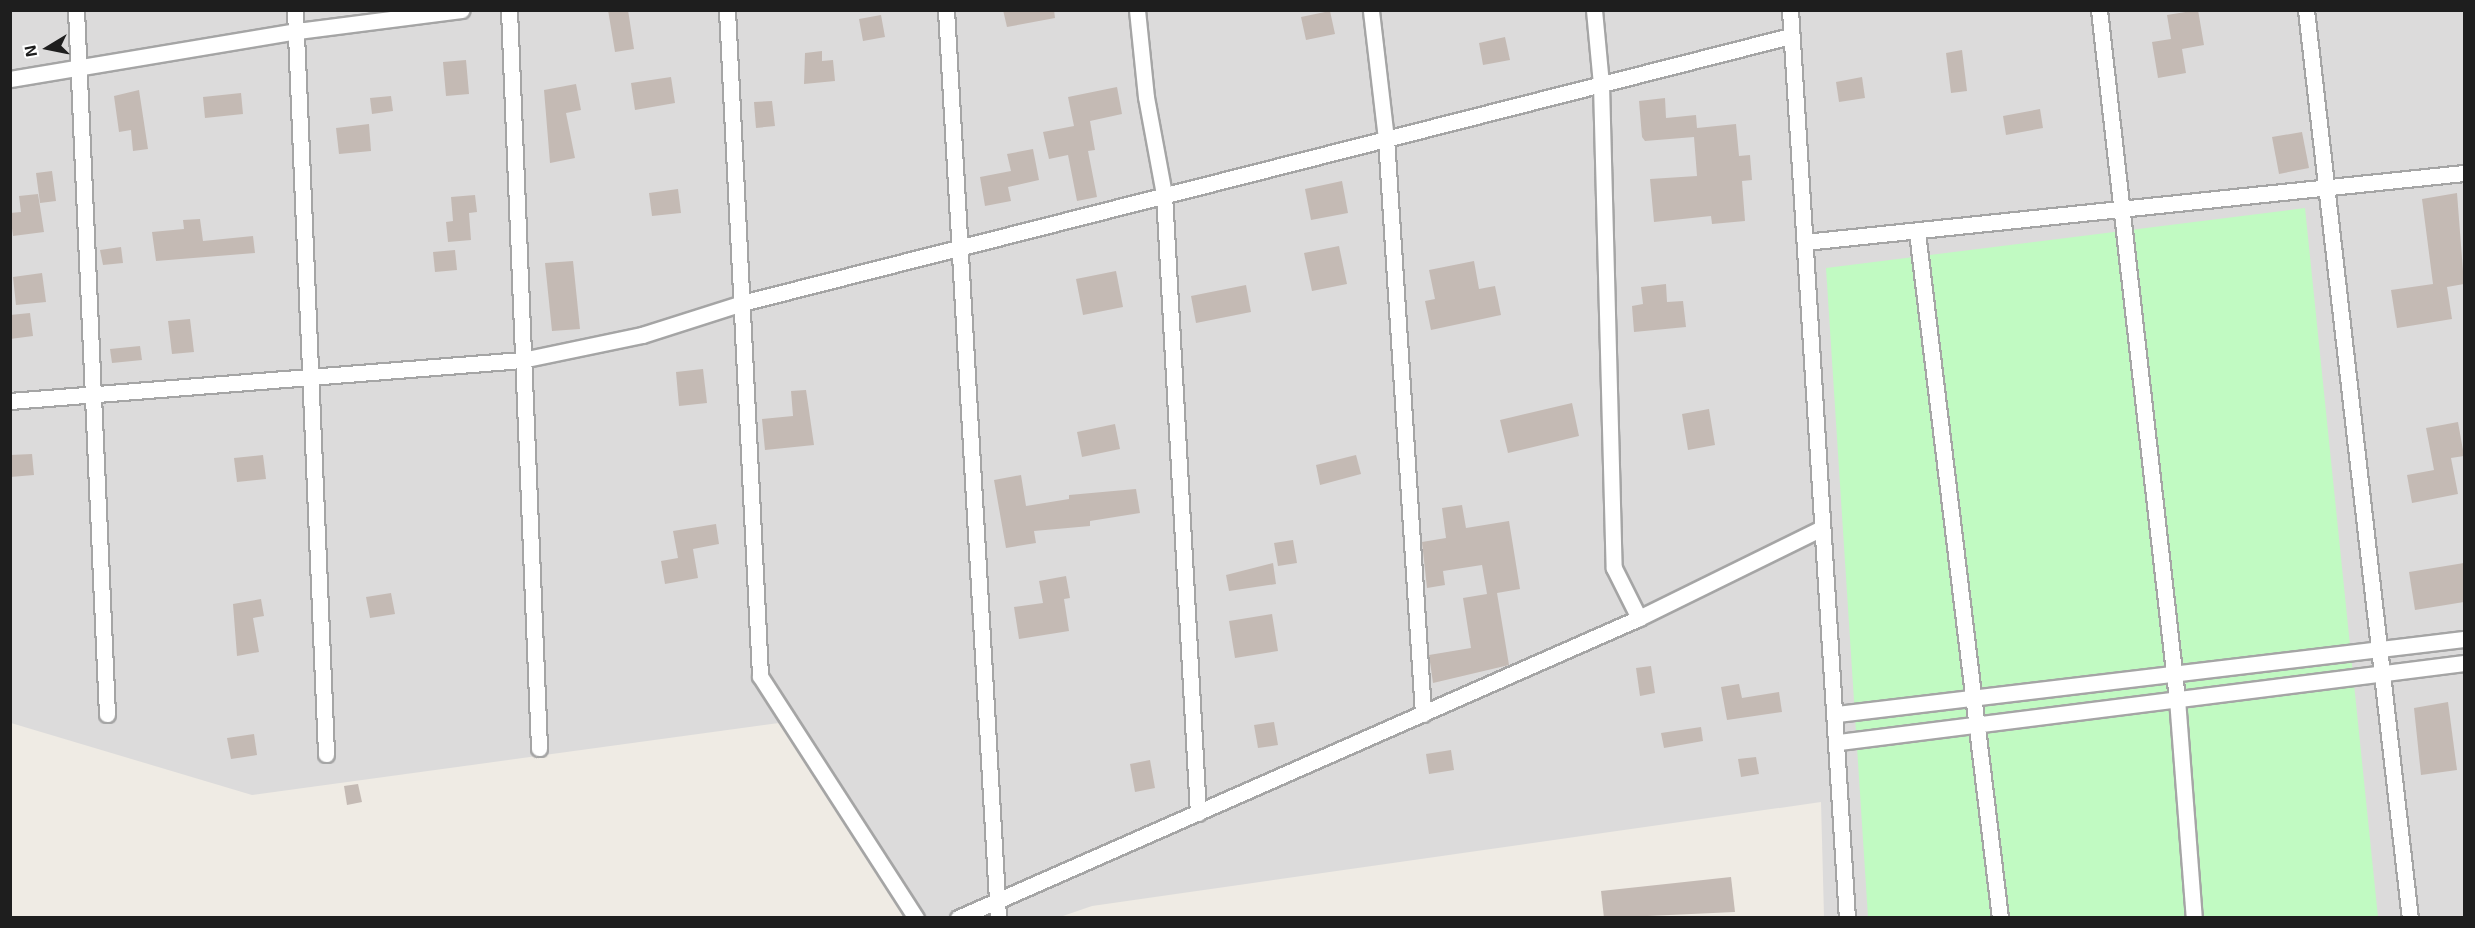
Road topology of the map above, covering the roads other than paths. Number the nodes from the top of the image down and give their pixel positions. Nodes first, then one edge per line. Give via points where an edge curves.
1 (76, 10) edge
2 (295, 10) edge
3 (462, 10) edge
4 (509, 10) edge
5 (727, 10) edge
6 (946, 10) edge
7 (1137, 10) edge
8 (1594, 10) edge
9 (1790, 10) edge
10 (2098, 10) edge
11 (2306, 10) edge
12 (1371, 11) edge
13 (297, 31) junction
14 (1790, 36) junction
15 (80, 67) junction
16 (10, 79) edge
17 (1601, 84) junction
18 (1386, 138) junction
19 (2464, 173) edge
20 (2327, 190) junction
21 (1164, 194) junction
22 (2123, 210) junction
23 (1917, 232) junction
24 (1805, 242) junction
25 (957, 247) junction
26 (742, 303) junction
27 (522, 360) junction
28 (311, 377) junction
29 (95, 394) junction
30 (10, 401) edge
31 (1820, 529) junction
32 (1639, 618) junction
33 (2464, 639) edge
34 (2380, 650) junction
35 (2464, 663) edge
36 (2382, 673) junction
37 (2174, 674) junction
38 (1975, 696) junction
39 (2177, 699) junction
40 (107, 714) dead end
41 (1423, 714) junction
42 (1837, 714) junction
43 (1977, 724) junction
44 (1839, 742) junction
45 (539, 748) dead end
46 (326, 754) dead end
47 (1198, 813) junction
48 (998, 910) edge
49 (916, 918) edge
50 (958, 918) edge
51 (1847, 918) edge
52 (2001, 918) edge
53 (2194, 918) edge
54 (2410, 918) edge

1 - 15 street
2 - 13 street
3 - 13 street
4 - 27 street
5 - 26 street
6 - 25 street
7 - 21 street via 1146,97
8 - 17 street
9 - 14 street
10 - 22 street
11 - 20 street
12 - 18 street
13 - 15 street
13 - 28 street
14 - 17 street
14 - 24 street
15 - 16 street
15 - 29 street
17 - 18 street
17 - 32 street via 1614,568
18 - 21 street
18 - 41 street
19 - 20 street
20 - 22 street
20 - 34 street
21 - 25 street
21 - 47 street
22 - 23 street
22 - 37 street
23 - 24 street
23 - 38 street
24 - 31 street
25 - 26 street
25 - 48 street
26 - 27 street via 642,335
26 - 49 street via 760,676
27 - 28 street
27 - 45 street
28 - 29 street
28 - 46 street
29 - 30 street
29 - 40 street
31 - 32 street
31 - 42 street
32 - 41 street
33 - 34 street
34 - 36 street
34 - 37 street
35 - 36 street
36 - 39 street
36 - 54 street
37 - 38 street
37 - 39 street
38 - 42 street
38 - 43 street
39 - 43 street
39 - 53 street
41 - 47 street
42 - 44 street
43 - 44 street
43 - 52 street
44 - 51 street
47 - 48 street
48 - 50 street

